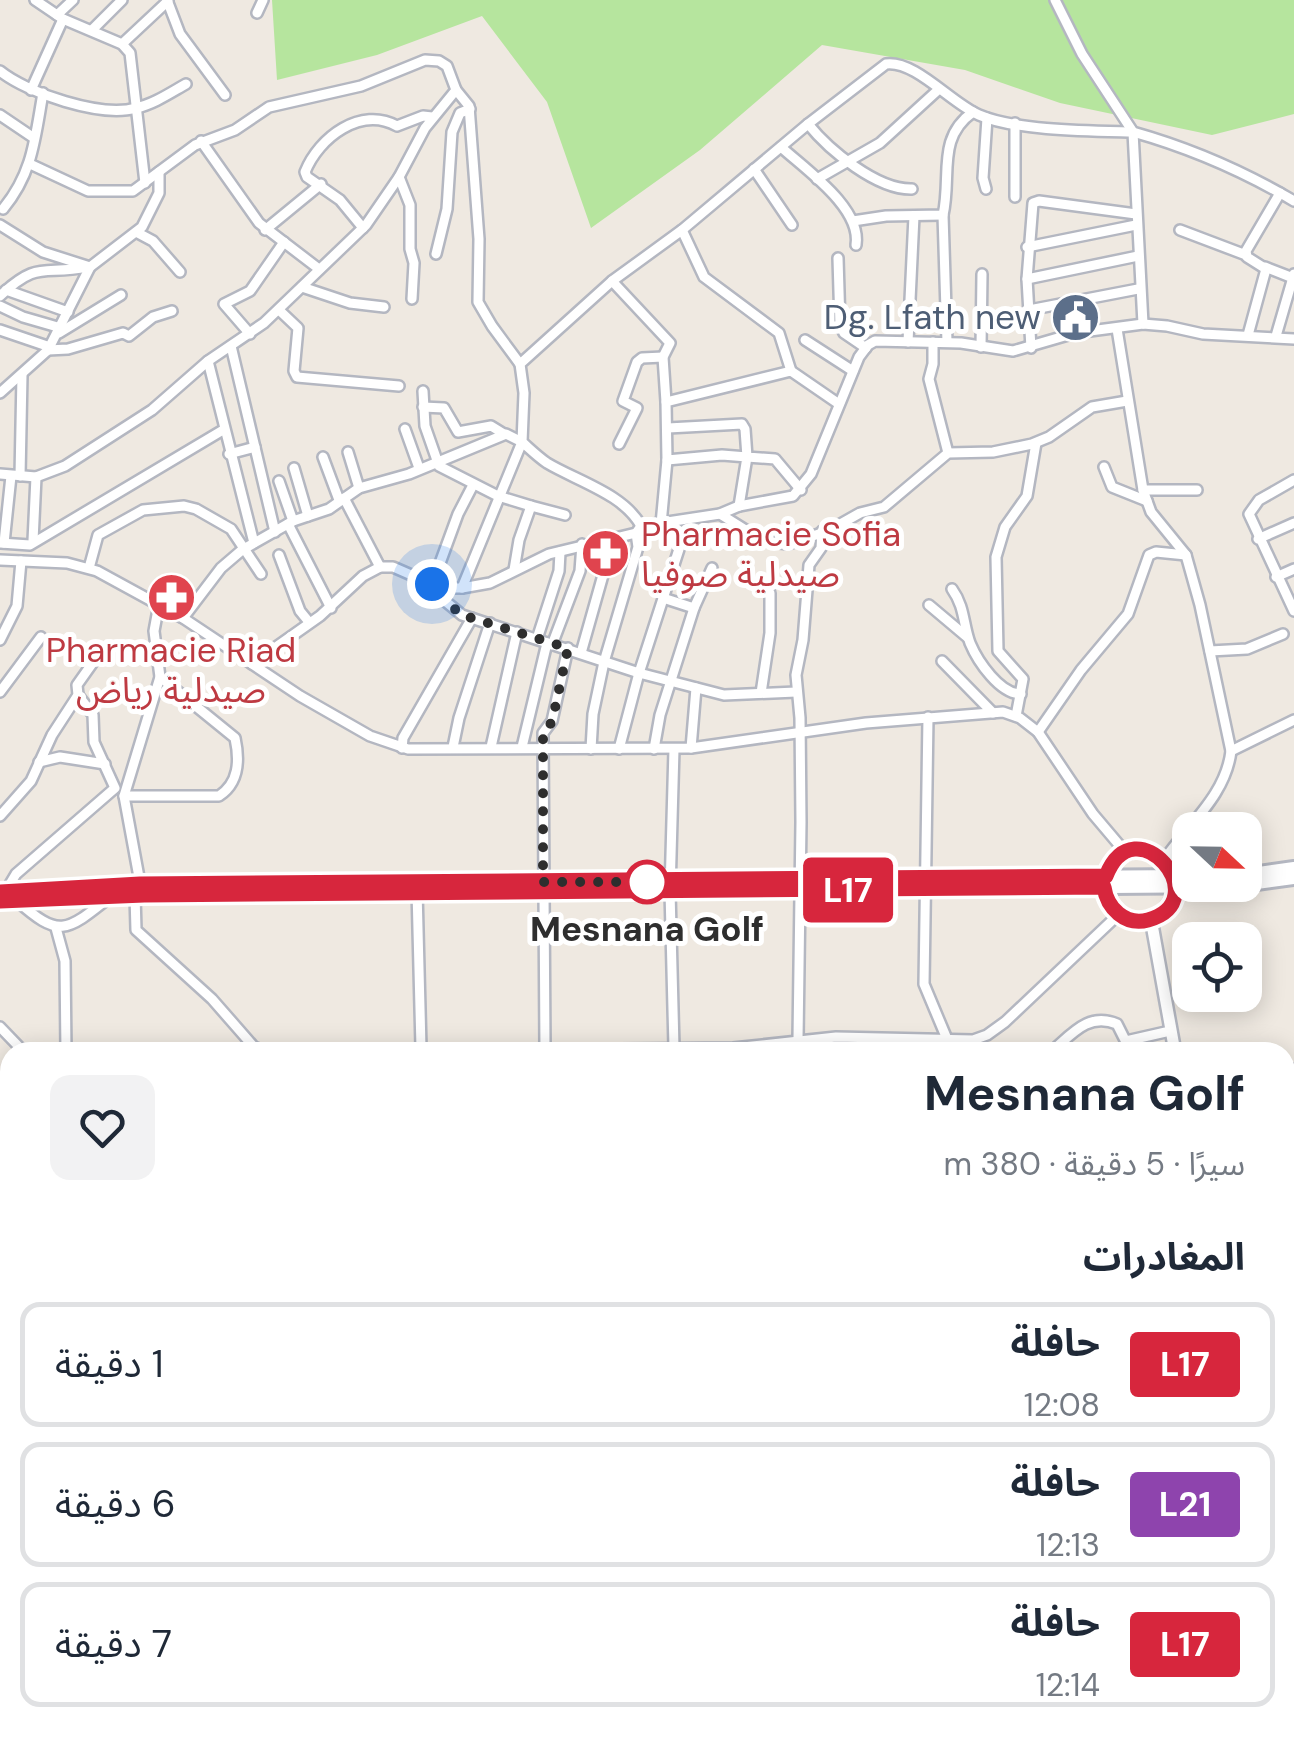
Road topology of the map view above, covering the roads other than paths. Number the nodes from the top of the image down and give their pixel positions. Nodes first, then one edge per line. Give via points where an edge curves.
1 (35, 0) edge
2 (72, 0) edge
3 (122, 0) edge
4 (263, 0) edge
5 (1055, 0) edge
6 (168, 1) edge
7 (257, 13) dead end
8 (60, 17) junction
9 (92, 30) junction
10 (122, 44) junction
11 (0, 70) edge
12 (186, 84) dead end
13 (31, 90) junction
14 (456, 90) junction
15 (938, 90) junction
16 (42, 93) junction
17 (226, 94) dead end
18 (136, 108) junction
19 (470, 109) junction
20 (973, 112) junction
21 (0, 115) edge
22 (432, 117) junction
23 (987, 118) junction
24 (1016, 123) junction
25 (808, 124) junction
26 (1133, 132) junction
27 (34, 138) junction
28 (201, 141) junction
29 (781, 146) junction
30 (849, 162) junction
31 (30, 164) junction
32 (754, 169) junction
33 (159, 172) junction
34 (399, 176) junction
35 (817, 179) junction
36 (145, 184) junction
37 (321, 184) junction
38 (912, 189) dead end
39 (986, 189) dead end
40 (1280, 193) junction
41 (1015, 197) dead end
42 (1294, 201) edge
43 (1, 208) edge
44 (944, 214) junction
45 (914, 216) junction
46 (1136, 219) junction
47 (853, 221) junction
48 (792, 225) dead end
49 (0, 226) edge
50 (363, 228) junction
51 (265, 230) junction
52 (682, 230) junction
53 (1180, 230) dead end
54 (138, 233) junction
55 (284, 242) junction
56 (856, 244) dead end
57 (1028, 248) junction
58 (436, 254) dead end
59 (1246, 255) junction
60 (1138, 256) junction
61 (838, 258) dead end
62 (90, 266) junction
63 (1266, 267) junction
64 (319, 269) junction
65 (180, 272) dead end
66 (982, 274) dead end
67 (1293, 276) edge
68 (1027, 279) junction
69 (612, 280) junction
70 (302, 287) junction
71 (1138, 289) junction
72 (3, 293) edge
73 (121, 295) dead end
74 (412, 298) dead end
75 (0, 306) edge
76 (384, 307) dead end
77 (279, 310) junction
78 (1028, 310) junction
79 (68, 312) junction
80 (172, 312) dead end
81 (1142, 324) junction
82 (1117, 328) junction
83 (0, 330) edge
84 (60, 330) junction
85 (250, 334) junction
86 (1248, 335) junction
87 (1276, 336) junction
88 (1294, 339) edge
89 (805, 340) dead end
90 (908, 342) junction
91 (933, 342) junction
92 (946, 342) junction
93 (232, 346) junction
94 (981, 347) junction
95 (49, 348) junction
96 (866, 348) junction
97 (1031, 348) junction
98 (662, 357) junction
99 (208, 361) junction
100 (520, 364) junction
101 (791, 370) junction
102 (853, 371) junction
103 (22, 375) junction
104 (399, 386) dead end
105 (423, 391) dead end
106 (0, 393) edge
107 (1127, 401) junction
108 (666, 402) junction
109 (839, 404) junction
110 (423, 407) junction
111 (406, 428) dead end
112 (668, 428) junction
113 (223, 430) junction
114 (504, 434) junction
115 (522, 442) junction
116 (1036, 443) junction
117 (620, 444) dead end
118 (256, 447) junction
119 (348, 452) dead end
120 (230, 454) junction
121 (948, 454) junction
122 (323, 457) dead end
123 (747, 457) junction
124 (668, 460) junction
125 (436, 462) junction
126 (1104, 467) dead end
127 (294, 468) dead end
128 (419, 468) junction
129 (10, 475) edge
130 (36, 476) junction
131 (1294, 480) edge
132 (279, 482) dead end
133 (474, 485) junction
134 (359, 488) junction
135 (801, 490) junction
136 (1197, 490) dead end
137 (498, 496) junction
138 (1145, 496) junction
139 (341, 499) junction
140 (531, 506) junction
141 (739, 506) junction
142 (720, 514) junction
143 (564, 515) dead end
144 (308, 516) junction
145 (291, 522) junction
146 (1294, 523) edge
147 (661, 524) junction
148 (638, 530) junction
149 (822, 531) junction
150 (275, 532) junction
151 (608, 539) junction
152 (1258, 539) junction
153 (33, 541) junction
154 (2, 543) edge
155 (254, 543) junction
156 (582, 544) junction
157 (242, 550) junction
158 (560, 552) junction
159 (279, 555) dead end
160 (1186, 555) junction
161 (0, 560) edge
162 (22, 561) junction
163 (380, 567) junction
164 (89, 568) junction
165 (712, 568) dead end
166 (1294, 569) edge
167 (514, 570) junction
168 (261, 574) dead end
169 (1276, 577) junction
170 (436, 586) junction
171 (462, 588) junction
172 (952, 588) dead end
173 (770, 593) dead end
174 (663, 598) junction
175 (158, 604) junction
176 (929, 605) dead end
177 (330, 608) junction
178 (694, 608) junction
179 (1294, 611) edge
180 (183, 618) junction
181 (472, 618) junction
182 (310, 622) junction
183 (490, 623) junction
184 (517, 632) junction
185 (1283, 634) dead end
186 (41, 637) dead end
187 (969, 638) junction
188 (0, 640) edge
189 (545, 642) junction
190 (68, 645) dead end
191 (568, 648) junction
192 (1210, 651) junction
193 (581, 653) junction
194 (942, 661) dead end
195 (604, 662) junction
196 (252, 664) junction
197 (639, 673) junction
198 (160, 677) junction
199 (671, 681) junction
200 (696, 688) junction
201 (0, 692) edge
202 (796, 692) junction
203 (761, 693) junction
204 (1021, 694) junction
205 (78, 696) junction
206 (993, 713) junction
207 (1016, 716) junction
208 (928, 717) junction
209 (1294, 720) edge
210 (800, 732) junction
211 (1038, 732) junction
212 (453, 747) junction
213 (491, 747) junction
214 (522, 747) junction
215 (402, 748) junction
216 (543, 748) junction
217 (591, 748) junction
218 (674, 748) junction
219 (691, 748) junction
220 (618, 749) junction
221 (654, 750) junction
222 (1230, 751) junction
223 (38, 762) junction
224 (105, 764) junction
225 (114, 788) junction
226 (126, 792) junction
227 (0, 816) edge
228 (1126, 853) junction
229 (1164, 860) junction
230 (1294, 868) edge
231 (1262, 873) edge
232 (1172, 877) edge
233 (1294, 878) edge
234 (1172, 881) edge
235 (1105, 882) junction
236 (1262, 882) edge
237 (926, 884) junction
238 (670, 886) junction
239 (799, 886) junction
240 (543, 887) junction
241 (416, 888) junction
242 (1172, 889) edge
243 (140, 891) junction
244 (111, 896) junction
245 (8, 897) edge
246 (1118, 914) junction
247 (1151, 919) junction
248 (56, 928) junction
249 (1170, 1031) junction
250 (798, 1039) junction
251 (878, 1039) junction
252 (947, 1039) junction
253 (1126, 1041) joint
254 (66, 1042) edge
255 (249, 1042) edge
256 (421, 1042) edge
257 (545, 1042) edge
258 (674, 1042) edge
259 (789, 1042) edge
260 (878, 1042) edge
261 (1063, 1042) edge
262 (1173, 1042) edge

1 - 8 street
2 - 8 street
3 - 9 street
4 - 7 street
5 - 26 street
6 - 10 street
6 - 17 street via 180,34
8 - 9 street
8 - 13 street
9 - 10 street
10 - 18 street via 130,53
11 - 13 street
12 - 18 street
13 - 16 street
14 - 19 street
14 - 22 street
14 - 28 street via 446,64 425,60 361,86 269,107 235,130
15 - 20 street
15 - 25 street via 904,64 886,64
15 - 30 street
16 - 18 street via 102,109
16 - 27 street
18 - 36 street
19 - 58 street via 460,113 452,132
19 - 100 street via 478,302
20 - 23 street
20 - 44 street via 948,144
21 - 27 street
22 - 34 street
22 - 37 street via 401,126 375,118 346,125 306,168
23 - 24 street
23 - 39 street
24 - 26 street
24 - 41 street
25 - 29 street
25 - 30 street
26 - 40 street via 1177,144
26 - 46 street
27 - 31 street
28 - 33 street
28 - 51 street
29 - 32 street
29 - 35 street
30 - 35 street
30 - 38 street
31 - 36 street via 88,191 133,191
31 - 43 street via 19,190
32 - 48 street
32 - 52 street
33 - 36 street
33 - 54 street via 160,193
34 - 50 street
34 - 74 street via 410,204
35 - 47 street
37 - 50 street
37 - 51 street
40 - 42 street
40 - 59 street
44 - 45 street
44 - 92 street
45 - 47 street
45 - 90 street
46 - 57 street
46 - 57 street via 1035,201
46 - 60 street
47 - 56 street
49 - 62 street via 43,252
50 - 64 street
51 - 55 street
52 - 69 street
52 - 101 street via 708,281 778,333
53 - 59 street
54 - 62 street
54 - 65 street
55 - 64 street
55 - 85 street via 250,291 224,304
57 - 68 street
59 - 63 street
60 - 68 street
60 - 71 street
61 - 96 street via 840,326
62 - 72 street via 43,269
62 - 79 street
63 - 67 street
63 - 86 street
64 - 70 street
66 - 94 street
67 - 87 street
68 - 78 street
69 - 98 street via 670,343
69 - 100 street
70 - 76 street
70 - 77 street
71 - 78 street
71 - 81 street
72 - 79 street
73 - 84 street
75 - 84 street
77 - 85 street
77 - 104 street via 298,328 296,377
78 - 97 street
79 - 84 street
80 - 95 street via 128,336
81 - 82 street
81 - 86 street
82 - 97 street
82 - 107 street
83 - 95 street
84 - 95 street
85 - 93 street
86 - 87 street
87 - 88 street
89 - 102 street
90 - 91 street
90 - 96 street via 883,340
91 - 92 street
91 - 121 street via 929,379
92 - 94 street
93 - 99 street
93 - 118 street
94 - 97 street
95 - 103 street
96 - 102 street
98 - 108 street
98 - 117 street via 637,362 624,401 637,408
99 - 113 street
99 - 130 street via 152,410 65,466
100 - 115 street
101 - 108 street
101 - 109 street
102 - 109 street
103 - 106 street
103 - 129 street
105 - 110 street
107 - 116 street via 1092,407
107 - 138 street
108 - 112 street
109 - 135 street
110 - 114 street via 444,408 458,432 491,426
110 - 125 street
111 - 128 street
112 - 123 street via 742,424
112 - 124 street
113 - 120 street
113 - 153 street
114 - 115 street
114 - 125 street
115 - 137 street
115 - 148 street via 628,511
116 - 121 street
116 - 204 street via 1027,496 1005,527 996,557 998,651 1023,675
118 - 120 street
118 - 150 street
119 - 134 street
120 - 155 street
121 - 149 street via 884,507
122 - 139 street
123 - 124 street
123 - 135 street via 774,460
123 - 141 street
124 - 147 street
125 - 128 street
125 - 133 street
126 - 138 street via 1112,488
127 - 144 street
128 - 134 street
129 - 130 street
129 - 154 street
130 - 153 street
131 - 152 street via 1252,506 1249,520
132 - 145 street
133 - 137 street
133 - 170 street
134 - 139 street
135 - 141 street
136 - 138 street
137 - 140 street
137 - 171 street
138 - 160 street
139 - 144 street
139 - 163 street
140 - 143 street
140 - 167 street
141 - 142 street
142 - 147 street
142 - 149 street via 771,543
144 - 145 street
145 - 150 street
145 - 177 street
146 - 152 street
147 - 148 street
147 - 174 street via 680,546
148 - 151 street
148 - 195 street
149 - 202 street via 821,548 809,565
150 - 155 street
151 - 156 street
151 - 193 street
152 - 169 street
153 - 154 street
155 - 157 street
156 - 158 street
156 - 189 street via 580,571
157 - 164 street via 230,529 196,509 143,510 98,536
157 - 168 street
157 - 180 street
158 - 167 street
158 - 189 street
159 - 182 street
160 - 192 street
160 - 211 street via 1149,555 1128,614
161 - 162 street
162 - 164 street
162 - 188 street via 17,606
163 - 170 street
163 - 177 street
164 - 175 street
165 - 178 street
166 - 169 street
167 - 171 street
169 - 179 street
170 - 171 street
170 - 181 street via 445,601
172 - 187 street
173 - 203 street
174 - 178 street
174 - 197 street
175 - 180 street
175 - 198 street
176 - 187 street
177 - 182 street
178 - 199 street
180 - 196 street
181 - 183 street
181 - 215 street
182 - 196 street
183 - 184 street
183 - 212 street
184 - 189 street
184 - 213 street
185 - 192 street via 1247,649
186 - 201 street
187 - 204 street via 1004,690
189 - 191 street
189 - 214 street
190 - 205 street via 94,655
191 - 193 street
191 - 216 street
192 - 222 street
193 - 195 street
194 - 206 street
195 - 197 street
195 - 217 street
196 - 215 street via 331,714
197 - 199 street
197 - 220 street
198 - 226 street
198 - 226 street via 235,738 237,774 220,796
199 - 200 street
199 - 221 street
200 - 203 street
200 - 219 street
202 - 203 street
202 - 210 street
204 - 207 street
205 - 223 street
205 - 224 street via 93,715 94,742
206 - 207 street
206 - 208 street
207 - 211 street
208 - 210 street
208 - 237 street
209 - 222 street
210 - 219 street
210 - 239 street
211 - 228 street
212 - 213 street
212 - 215 street
213 - 214 street
214 - 216 street
216 - 217 street
216 - 240 street
217 - 220 street
218 - 219 street
218 - 221 street
218 - 238 street
220 - 221 street
222 - 229 street via 1216,794
223 - 224 street via 60,757
223 - 227 street via 26,788
224 - 225 street
225 - 226 street
225 - 245 street via 16,874
226 - 243 street
228 - 229 main road via 1146,850
228 - 235 main road via 1113,862
229 - 232 main road
230 - 231 main road
233 - 236 main road
234 - 235 main road
235 - 237 main road
235 - 246 main road
237 - 239 main road
237 - 252 street via 924,984
238 - 239 main road
238 - 240 main road
238 - 258 street
239 - 250 street
240 - 241 main road
240 - 257 street
241 - 243 main road
241 - 256 street
242 - 247 main road via 1168,906
243 - 244 main road
243 - 245 main road
243 - 255 street via 136,930 212,998
244 - 245 main road
244 - 248 street
245 - 248 street
246 - 247 main road
246 - 252 street via 994,1032
247 - 249 street
248 - 254 street via 65,961
249 - 253 street
249 - 262 street
250 - 251 street
250 - 259 street
251 - 252 street
251 - 260 street
253 - 261 street via 1117,1024 1096,1020

